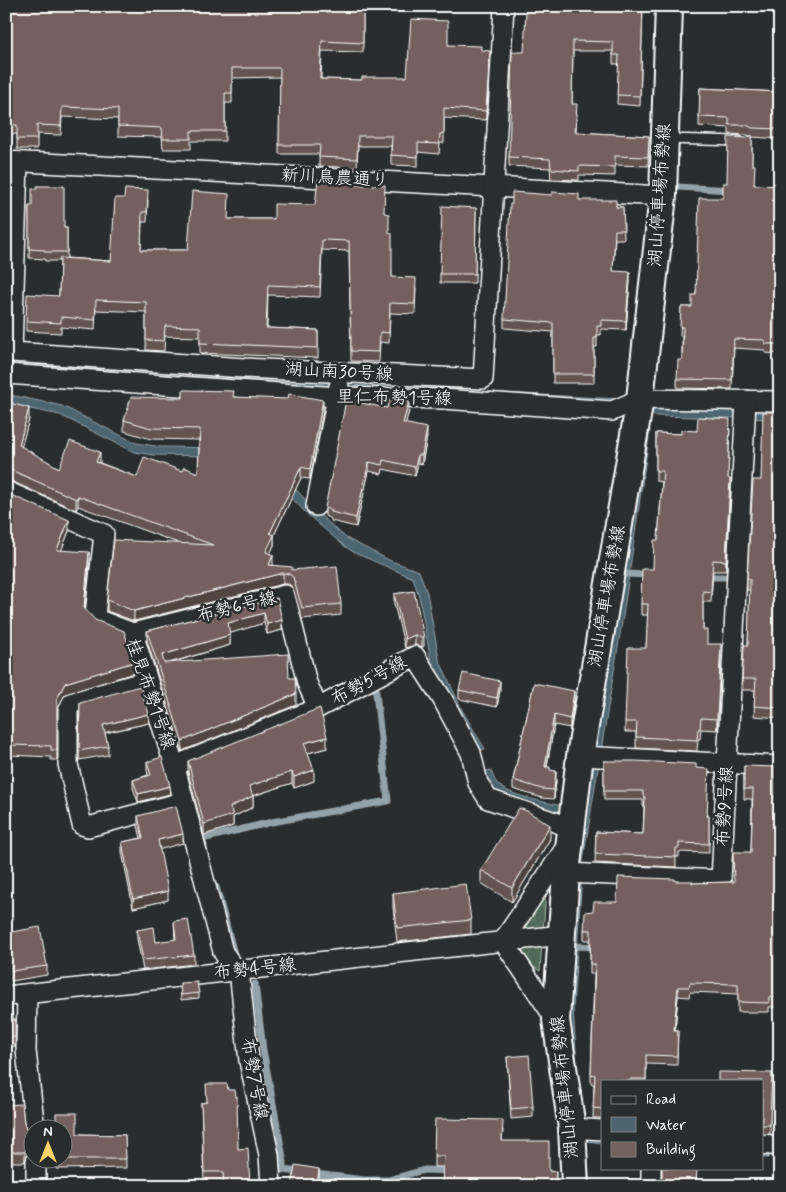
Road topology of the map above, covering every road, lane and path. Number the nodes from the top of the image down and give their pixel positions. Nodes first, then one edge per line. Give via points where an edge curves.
1 (504, 6) edge
2 (669, 6) edge
3 (665, 139) junction
4 (747, 141) edge
5 (12, 161) edge
6 (493, 187) junction
7 (663, 196) junction
8 (341, 372) junction
9 (6, 374) edge
10 (338, 397) junction
11 (640, 398) junction
12 (746, 400) junction
13 (780, 402) edge
14 (6, 491) edge
15 (316, 506) dead end
16 (132, 633) junction
17 (147, 680) junction
18 (318, 708) junction
19 (580, 756) junction
20 (727, 763) junction
21 (174, 766) junction
22 (780, 766) edge
23 (183, 802) junction
24 (571, 834) junction
25 (566, 874) junction
26 (562, 935) junction
27 (503, 941) junction
28 (238, 971) junction
29 (27, 994) junction
30 (6, 996) edge
31 (556, 1020) junction
32 (34, 1120) edge
33 (572, 1128) junction
34 (601, 1130) edge
35 (764, 1144) edge
36 (780, 1146) edge
37 (36, 1170) edge
38 (651, 1170) edge
39 (36, 1186) edge
40 (271, 1186) edge
41 (575, 1186) edge
42 (651, 1186) edge

1 - 6 street, 湖山南30号線
2 - 3 main road, 湖山停車場布勢線
3 - 4 lane
3 - 7 main road, 湖山停車場布勢線
5 - 6 street, 新川鳥農通り
5 - 8 street, 湖山南30号線 via 12,352
6 - 7 street, 新川鳥農通り
6 - 8 street, 湖山南30号線 via 483,379
7 - 11 main road, 湖山停車場布勢線
8 - 10 street
9 - 10 street, 里仁布勢1号線
10 - 11 street, 里仁布勢1号線 via 443,398 612,411
10 - 15 street
11 - 12 street, 里仁布勢1号線
11 - 19 main road, 湖山停車場布勢線
12 - 13 street, 里仁布勢1号線
12 - 20 street, 布勢9号線
14 - 16 street, 桂見布勢1号線 via 104,534 95,615 98,620
16 - 17 street, 桂見布勢1号線
16 - 18 street, 布勢6号線 via 285,595 308,683
17 - 21 street, 桂見布勢1号線
17 - 23 street via 72,702 68,710 68,764 82,824 88,828
18 - 21 street, 布勢5号線
18 - 24 street, 布勢5号線 via 415,656 471,753 478,783 488,799
19 - 20 street
19 - 24 main road, 湖山停車場布勢線
20 - 22 street
20 - 25 street, 布勢9号線 via 721,880
21 - 23 street, 桂見布勢1号線
23 - 28 street, 桂見布勢1号線 via 223,952
24 - 25 main road, 湖山停車場布勢線
24 - 27 street
25 - 26 main road, 湖山停車場布勢線
26 - 27 street, 布勢4号線
26 - 31 main road, 湖山停車場布勢線
27 - 28 street, 布勢4号線
27 - 31 street
28 - 29 street, 布勢4号線
28 - 40 street, 布勢7号線 via 249,1061 269,1155
29 - 30 street, 布勢4号線
29 - 32 street via 26,1051
31 - 33 main road, 湖山停車場布勢線
33 - 34 street
33 - 41 main road, 湖山停車場布勢線
35 - 36 street
37 - 39 street
38 - 42 street

